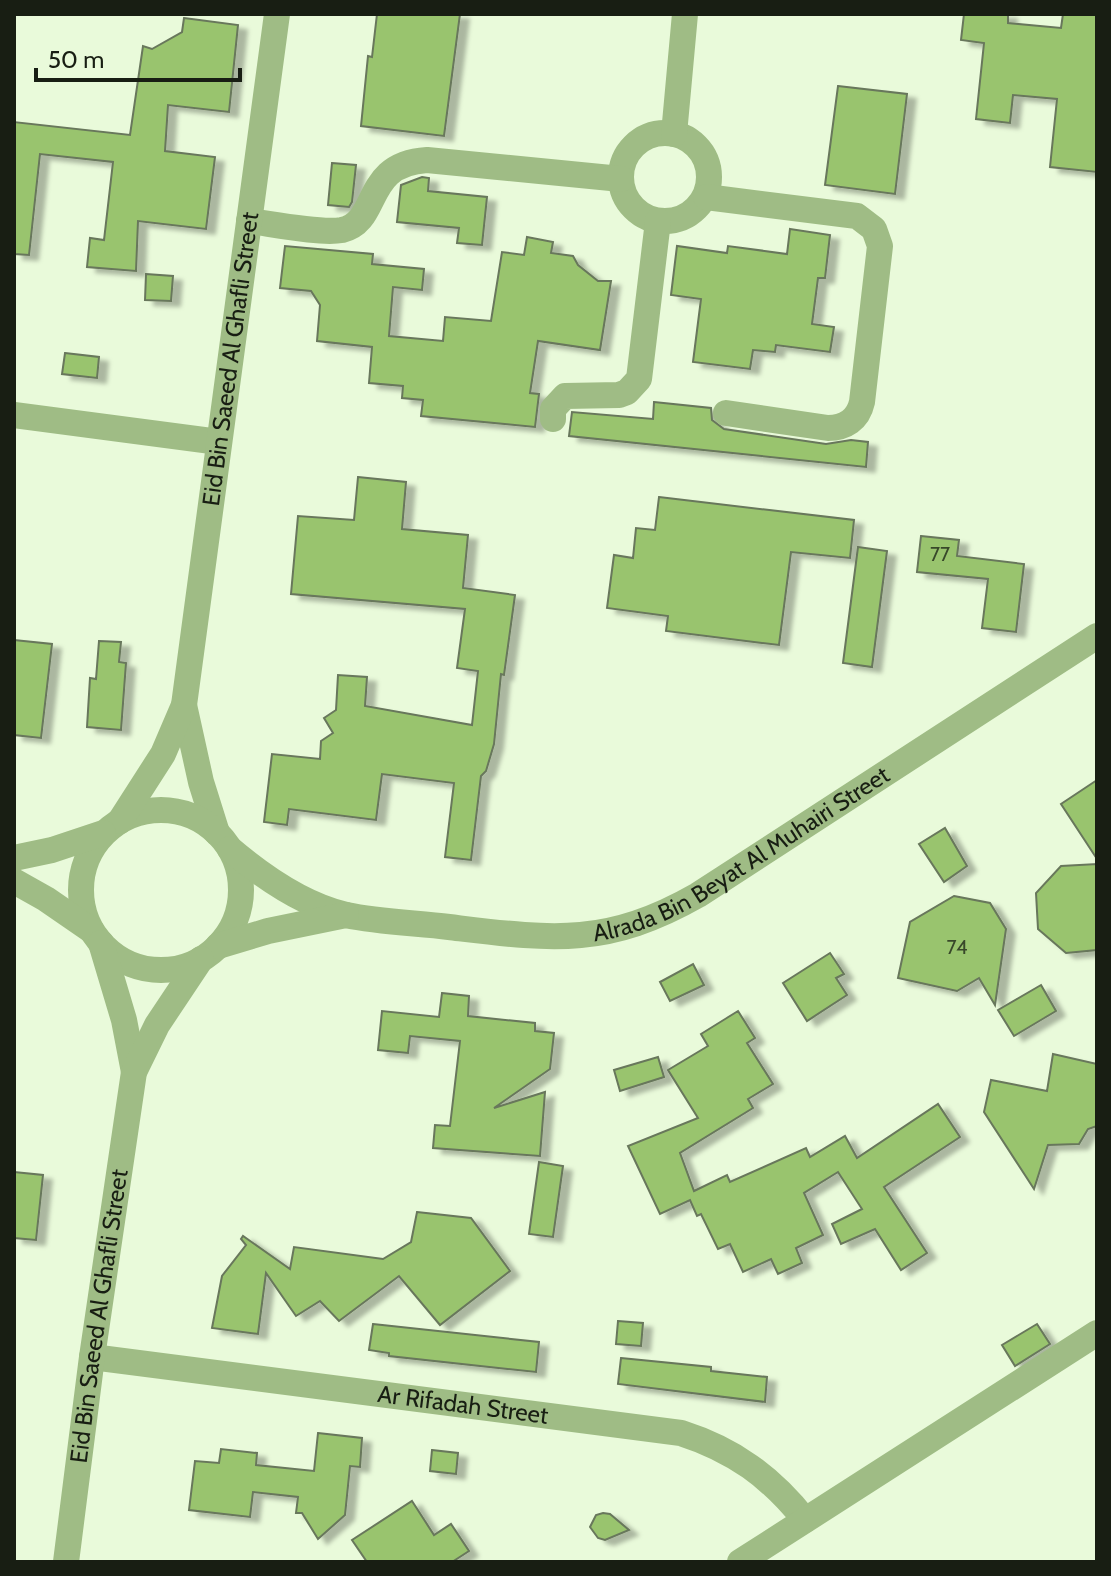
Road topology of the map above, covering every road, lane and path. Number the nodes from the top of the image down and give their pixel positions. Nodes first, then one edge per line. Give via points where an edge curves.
1 (277, 14) edge
2 (685, 14) edge
3 (674, 134) junction
4 (621, 179) junction
5 (706, 197) junction
6 (249, 221) junction
7 (658, 221) junction
8 (726, 413) dead end
9 (14, 415) edge
10 (553, 419) dead end
11 (219, 442) junction
12 (1097, 636) edge
13 (184, 705) junction
14 (111, 827) junction
15 (223, 841) junction
16 (14, 858) edge
17 (14, 881) edge
18 (346, 915) junction
19 (96, 937) junction
20 (210, 952) junction
21 (134, 1072) junction
22 (1097, 1333) edge
23 (92, 1357) junction
24 (805, 1520) junction
25 (66, 1562) edge
26 (740, 1562) edge

1 - 6 street, Eid Bin Saeed Al Ghafli Street
2 - 3 street
3 - 4 street via 660,133 635,145 626,156
3 - 5 street via 698,147 705,158 710,171
4 - 6 street via 413,161 388,173 359,220 341,230
4 - 7 street via 633,208
5 - 7 street via 681,219
5 - 8 street via 857,216 874,229 880,246 862,402 853,420 828,428
6 - 11 street, Eid Bin Saeed Al Ghafli Street
7 - 10 street via 639,379 619,395 565,396 553,409
9 - 11 street
11 - 13 street, Eid Bin Saeed Al Ghafli Street
12 - 18 street, Alrada Bin Beyat Al Muhairi Street via 698,895 645,922 558,937
13 - 14 street, Eid Bin Saeed Al Ghafli Street via 163,754
13 - 15 street, Eid Bin Saeed Al Ghafli Street via 198,770
14 - 15 street via 139,812 181,812 200,820
14 - 16 street via 65,847
14 - 19 street via 91,851 80,891
15 - 18 street, Alrada Bin Beyat Al Muhairi Street via 284,888
15 - 20 street via 238,868 240,900 231,929
17 - 19 street
18 - 20 street, Alrada Bin Beyat Al Muhairi Street via 268,931
19 - 20 street via 130,964 148,969 176,968
19 - 21 street, Eid Bin Saeed Al Ghafli Street via 124,1020
20 - 21 street, Eid Bin Saeed Al Ghafli Street via 170,1002
21 - 23 street, Eid Bin Saeed Al Ghafli Street
22 - 24 street
23 - 24 street, Ar Rifadah Street via 681,1433 751,1466
23 - 25 street, Eid Bin Saeed Al Ghafli Street
24 - 26 street

